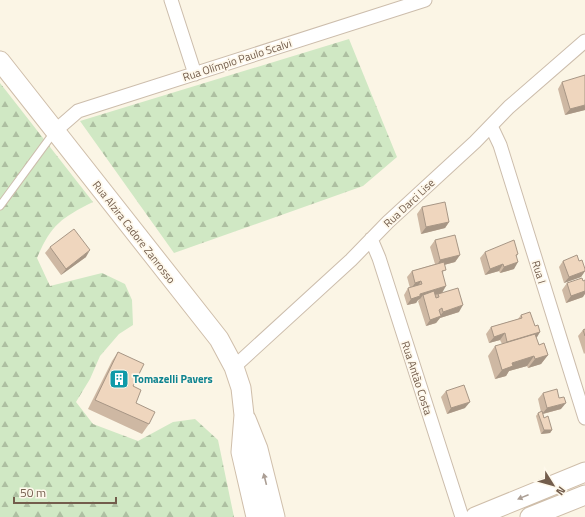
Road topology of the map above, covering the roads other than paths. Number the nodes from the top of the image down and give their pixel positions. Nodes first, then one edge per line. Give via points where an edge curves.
1 (172, 0) edge
2 (424, 0) edge
3 (393, 5) edge
4 (585, 41) edge
5 (0, 61) edge
6 (195, 74) junction
7 (491, 126) junction
8 (55, 131) junction
9 (0, 206) edge
10 (371, 239) junction
11 (234, 367) junction
12 (244, 415) junction
13 (585, 418) edge
14 (585, 472) edge
15 (585, 494) edge
16 (256, 517) edge
17 (275, 517) edge
18 (462, 517) edge
19 (475, 517) edge
20 (530, 517) edge

1 - 6 street
2 - 3 street, Rua Olímpio Paulo Scalvi
3 - 6 street, Rua Olímpio Paulo Scalvi
4 - 7 street, Rua Darci Lise
5 - 8 street, Rua Alzira Cadore Zanrosso
6 - 8 street, Rua Olímpio Paulo Scalvi via 78,111
7 - 10 street, Rua Darci Lise
7 - 13 street, Rua I via 500,145
8 - 9 lane
8 - 11 street, Rua Alzira Cadore Zanrosso via 218,339
10 - 11 street, Rua Darci Lise
10 - 18 street, Rua Antão Costa via 380,258
11 - 12 street, Rua Alzira Cadore Zanrosso via 241,388
12 - 16 street, Rua Alzira Cadore Zanrosso via 241,452
17 -> 12 street, Rua Alzira Cadore Zanrosso via 258,449
14 -> 19 street
15 - 20 street

